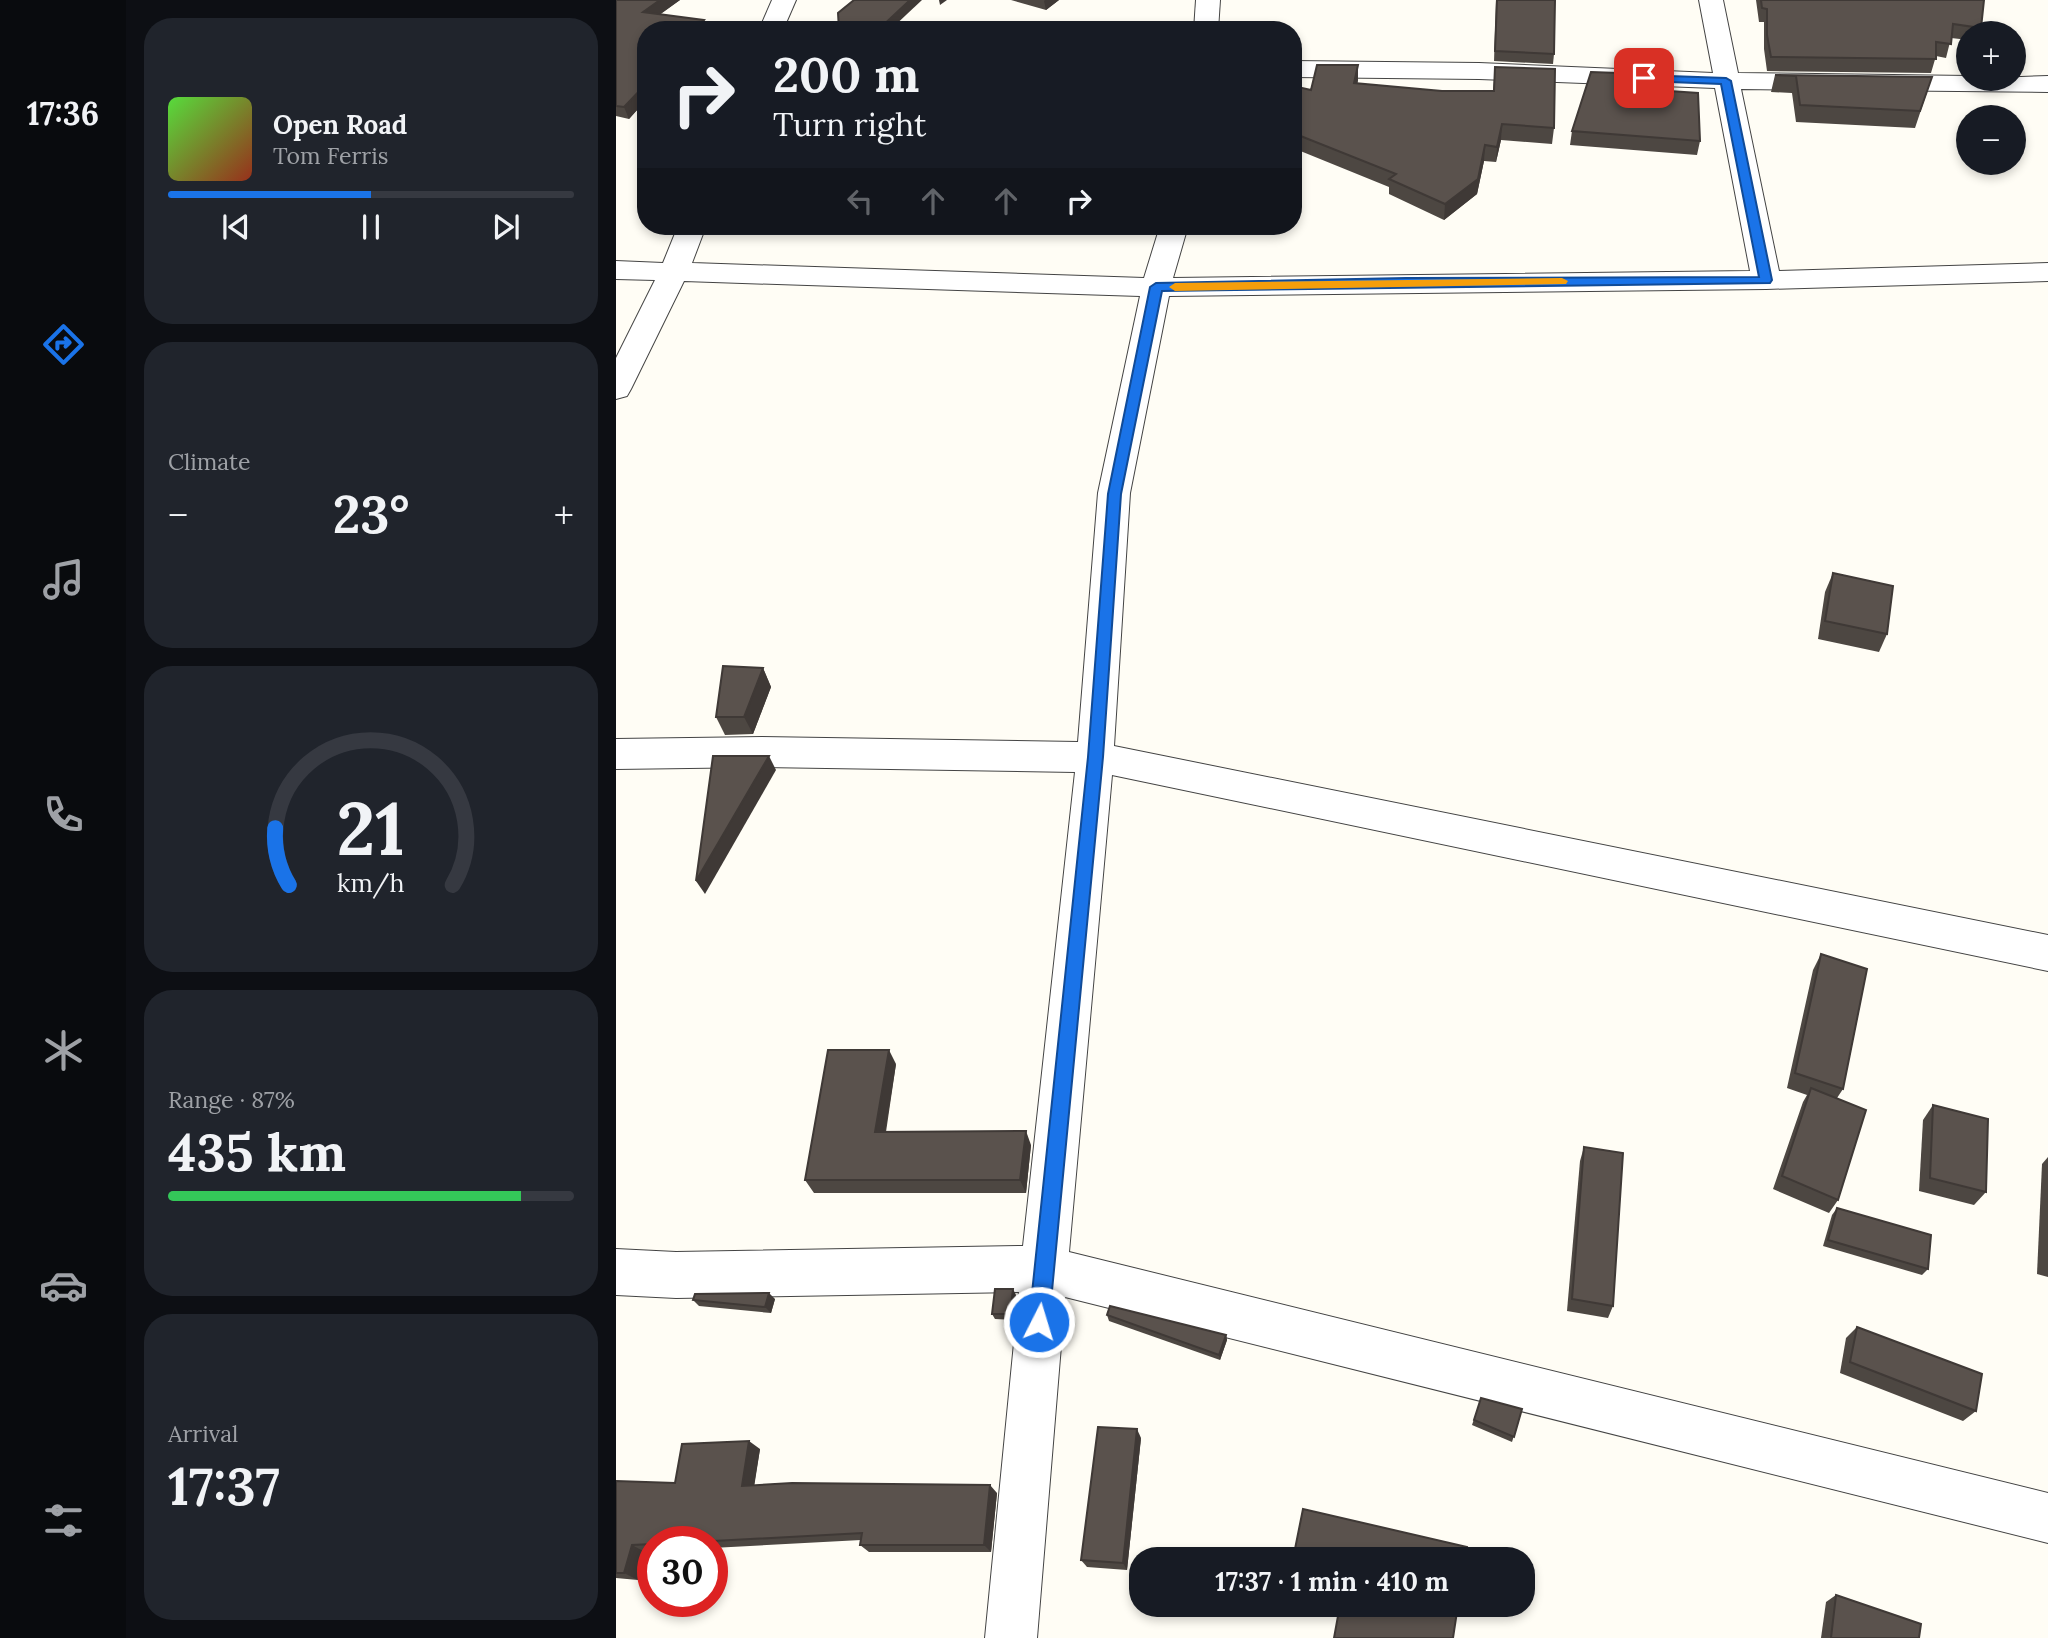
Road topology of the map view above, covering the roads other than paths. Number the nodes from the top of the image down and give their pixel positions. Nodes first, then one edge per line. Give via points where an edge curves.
1 (784, 0) edge
2 (1208, 0) edge
3 (1711, 0) edge
4 (775, 21) edge
5 (1207, 21) edge
6 (1302, 69) edge
7 (1726, 81) junction
8 (2048, 85) edge
9 (688, 235) edge
10 (1171, 235) edge
11 (616, 270) edge
12 (2048, 272) edge
13 (673, 274) junction
14 (1766, 280) junction
15 (1156, 287) junction
16 (616, 389) edge
17 (616, 754) edge
18 (1095, 757) junction
19 (2048, 953) edge
20 (1044, 1269) junction
21 (616, 1272) edge
22 (2048, 1518) edge
23 (1011, 1638) edge

1 - 4 street
2 - 5 street
3 - 7 street
6 - 7 street
7 - 8 street
7 - 14 street
9 - 13 street
10 - 15 street
11 - 13 street
12 - 14 street
13 - 15 street
13 - 16 street
14 - 15 street
15 - 18 street via 1114,494
17 - 18 street
18 - 19 street
18 - 20 street
20 - 21 street
20 - 22 street
20 - 23 street

